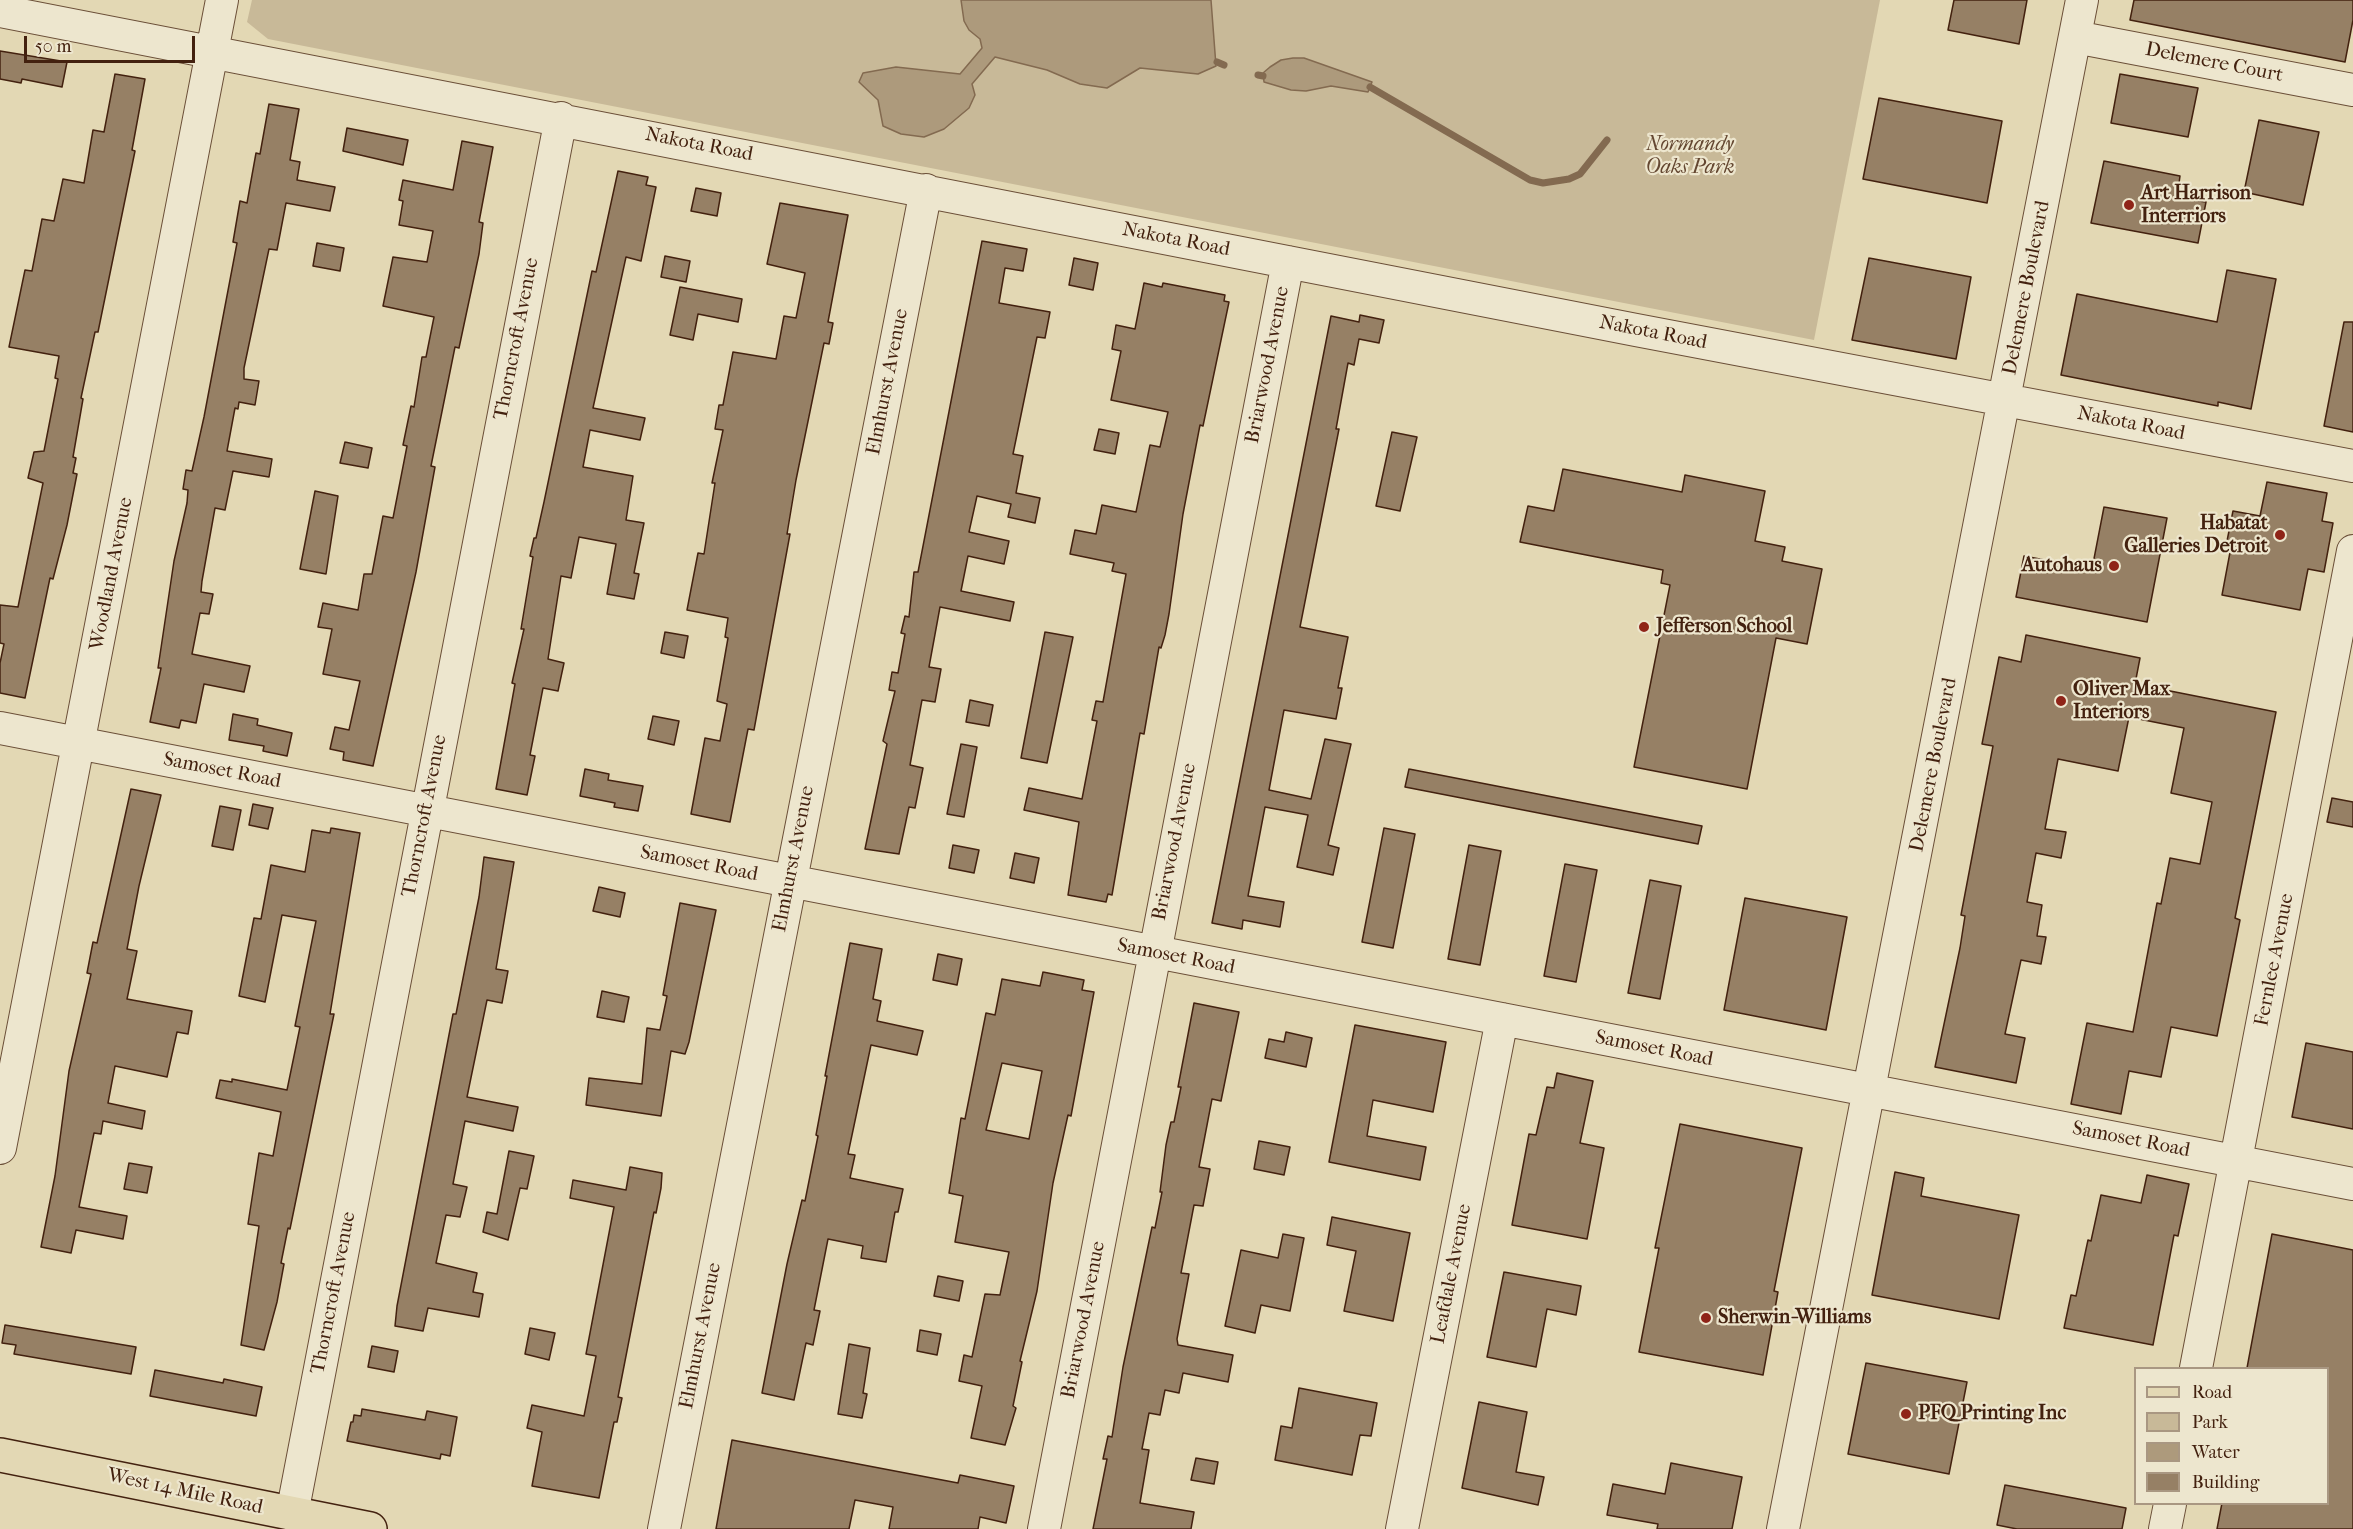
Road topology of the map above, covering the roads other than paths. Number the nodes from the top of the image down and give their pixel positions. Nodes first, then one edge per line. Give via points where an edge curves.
1 (222, 0) edge
2 (2082, 0) edge
3 (0, 11) edge
4 (2075, 37) junction
5 (213, 53) junction
6 (2353, 90) edge
7 (561, 118) junction
8 (926, 190) junction
9 (1288, 262) junction
10 (2006, 400) junction
11 (2353, 466) edge
12 (2353, 551) edge
13 (0, 728) edge
14 (80, 744) junction
15 (426, 811) junction
16 (790, 882) junction
17 (1154, 952) junction
18 (1502, 1019) junction
19 (1870, 1092) junction
20 (0, 1149) edge
21 (2237, 1161) junction
22 (2353, 1184) edge
23 (2196, 1367) edge
24 (0, 1455) edge
25 (2170, 1505) edge
26 (292, 1514) junction
27 (370, 1529) edge
28 (664, 1529) edge
29 (1044, 1529) edge
30 (1402, 1529) edge
31 (1783, 1529) edge
32 (2165, 1529) edge

1 - 5 street, Woodland Avenue
2 - 4 street, Delemere Boulevard
3 - 5 street, Nakota Road
4 - 6 street, Delemere Court
4 - 10 street, Delemere Boulevard
5 - 7 street, Nakota Road
5 - 14 street, Woodland Avenue
7 - 8 street, Nakota Road
7 - 15 street, Thorncroft Avenue
8 - 9 street, Nakota Road
8 - 16 street, Elmhurst Avenue
9 - 10 street, Nakota Road
9 - 17 street, Briarwood Avenue
10 - 11 street, Nakota Road
10 - 19 street, Delemere Boulevard
12 - 21 street, Fernlee Avenue
13 - 14 street, Samoset Road
14 - 15 street, Samoset Road
14 - 20 street, Woodland Avenue
15 - 16 street, Samoset Road
15 - 26 street, Thorncroft Avenue
16 - 17 street, Samoset Road
16 - 28 street, Elmhurst Avenue
17 - 18 street, Samoset Road
17 - 29 street, Briarwood Avenue
18 - 19 street, Samoset Road
18 - 30 street, Leafdale Avenue
19 - 21 street, Samoset Road
19 - 31 street, Delemere Boulevard
21 - 22 street, Samoset Road
21 - 23 street, Fernlee Avenue
24 - 26 main road, West 14 Mile Road
25 - 32 street
26 - 27 main road, West 14 Mile Road

